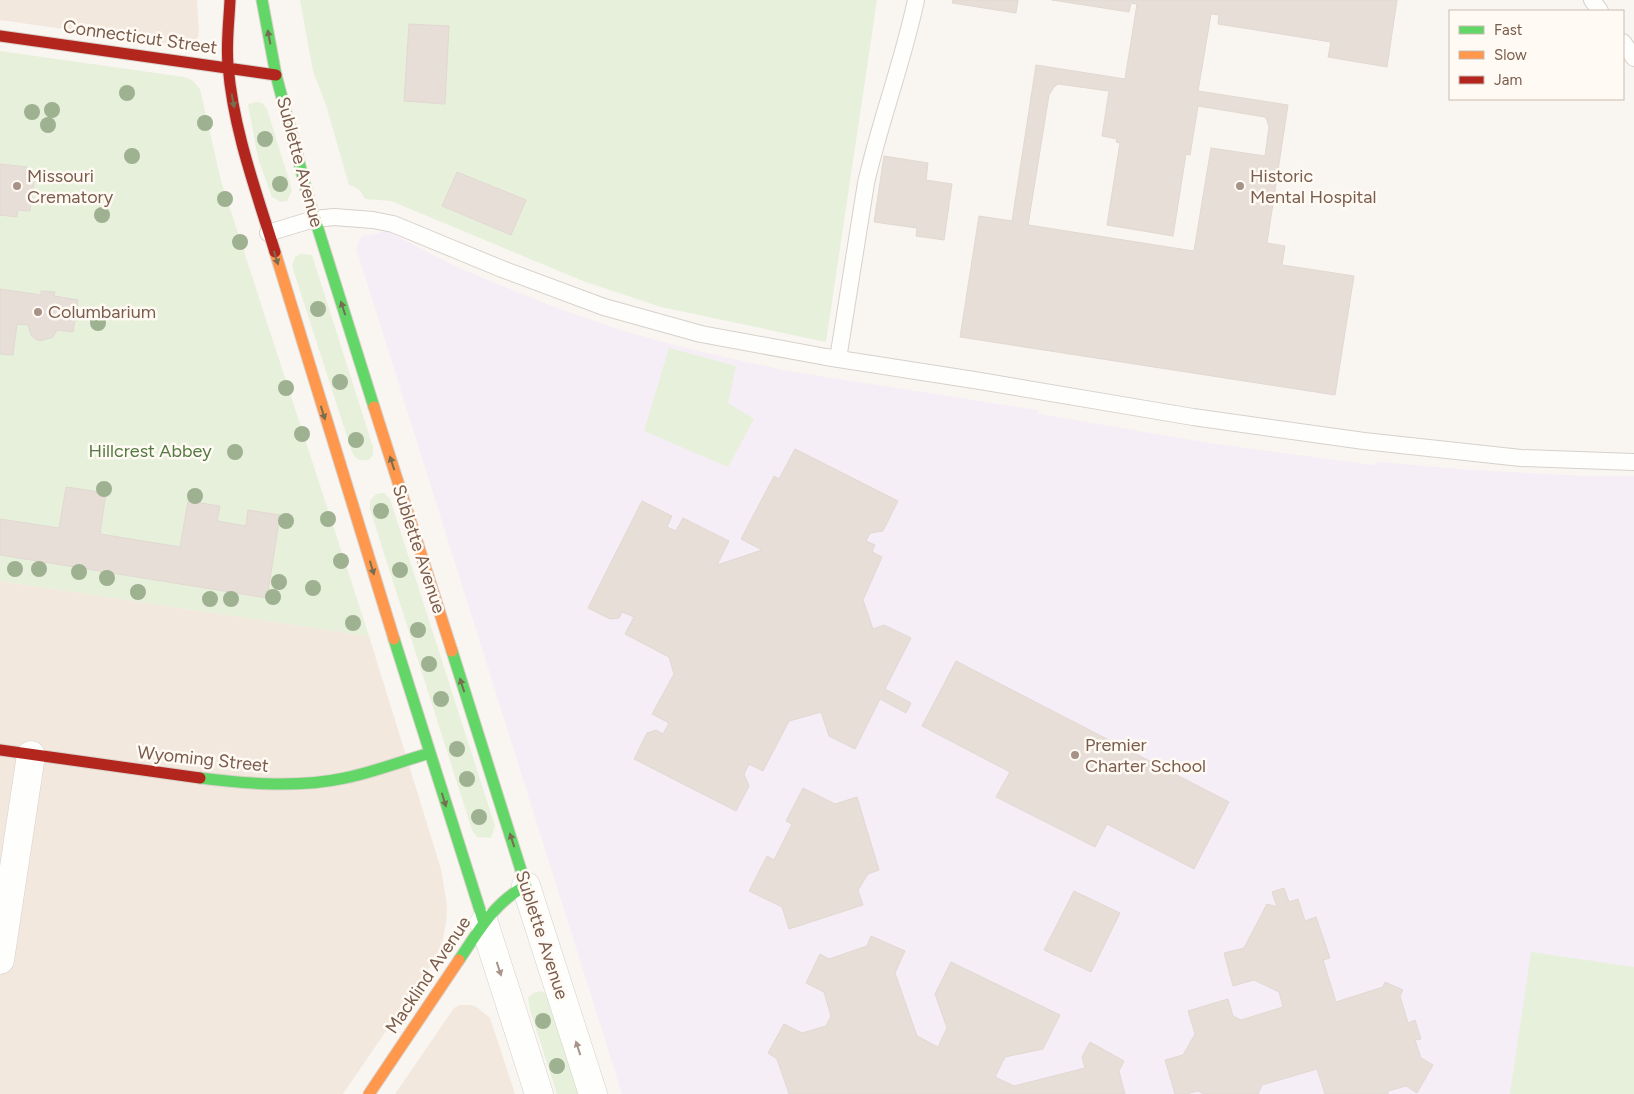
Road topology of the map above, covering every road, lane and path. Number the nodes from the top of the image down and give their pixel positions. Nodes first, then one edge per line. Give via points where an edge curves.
1 (230, 0) edge
2 (262, 0) edge
3 (916, 0) edge
4 (0, 36) edge
5 (1624, 43) edge
6 (1634, 58) edge
7 (228, 67) junction
8 (276, 74) junction
9 (314, 219) junction
10 (268, 233) junction
11 (838, 359) junction
12 (1634, 462) edge
13 (0, 750) edge
14 (430, 753) junction
15 (31, 755) junction
16 (526, 886) junction
17 (484, 923) junction
18 (0, 960) edge
19 (369, 1094) edge
20 (540, 1094) edge
21 (593, 1094) edge

1 - 7 street
8 -> 2 street, Sublette Avenue
3 - 11 lane via 866,183
4 - 7 street, Connecticut Street
5 - 6 lane
7 - 8 street, Connecticut Street
7 -> 10 street via 246,158
8 - 9 street, Sublette Avenue
9 - 10 lane
9 - 11 lane via 334,217 393,224 604,308 701,334
16 -> 9 street, Sublette Avenue
10 -> 14 street
11 - 12 lane via 1193,417 1364,441 1521,458
13 - 15 street, Wyoming Street
14 - 15 street, Wyoming Street via 345,778 247,784
14 -> 17 street
15 - 18 street
16 - 17 street, Macklind Avenue via 498,905
21 -> 16 street, Sublette Avenue
17 - 19 street, Macklind Avenue
17 -> 20 street

